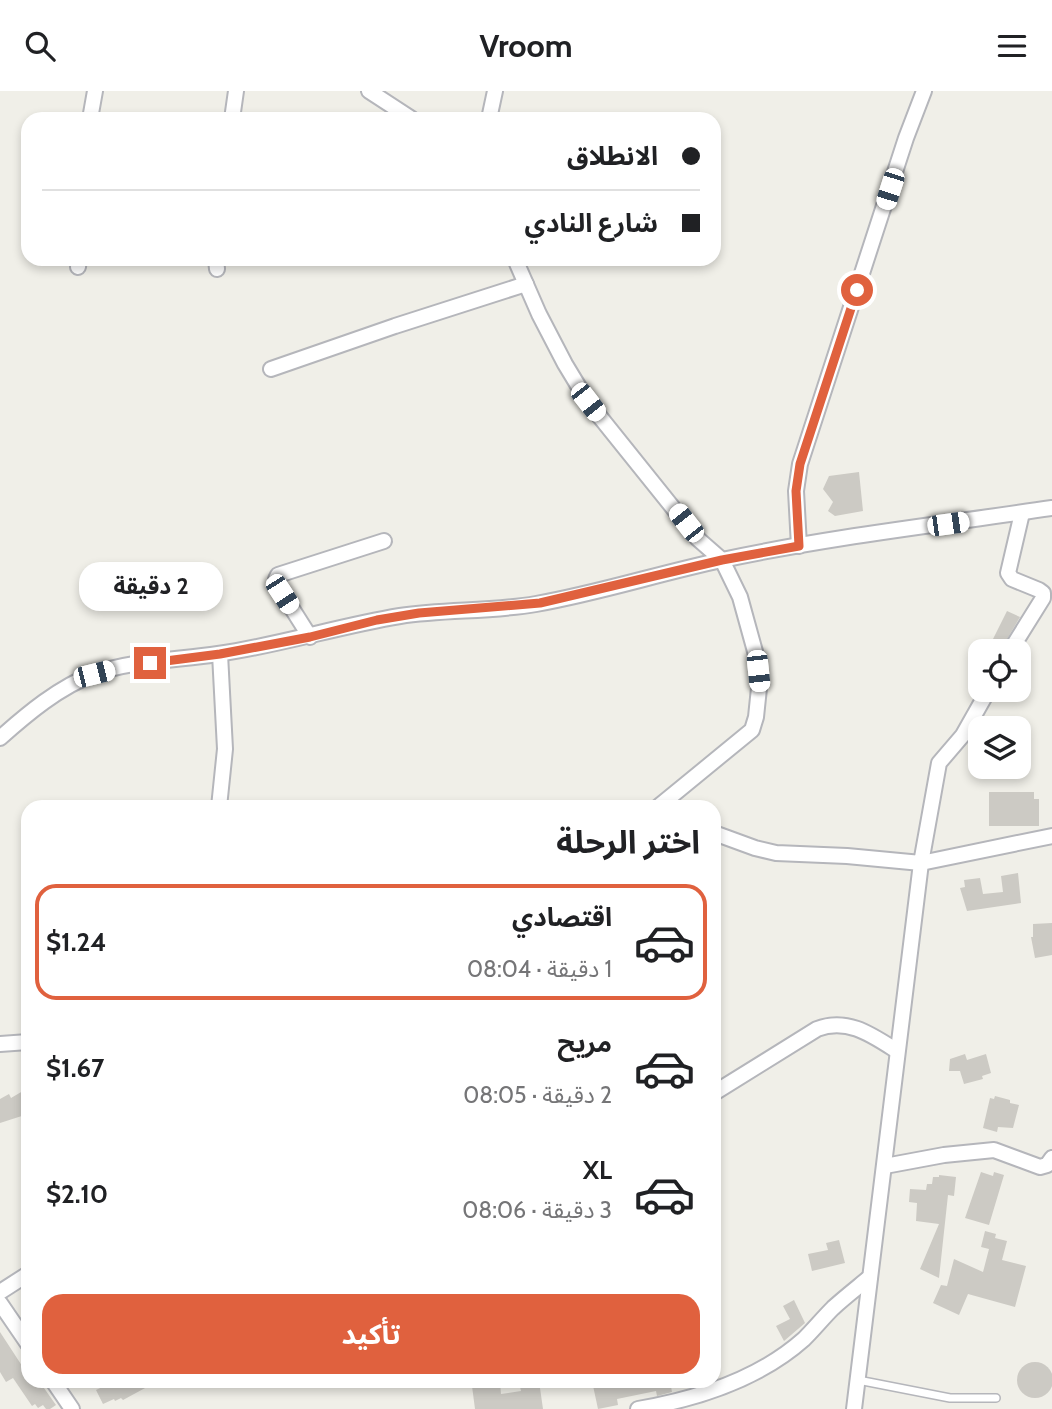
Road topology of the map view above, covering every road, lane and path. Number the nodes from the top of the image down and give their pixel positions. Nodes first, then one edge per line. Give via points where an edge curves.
1 (94, 91) edge
2 (236, 91) edge
3 (369, 91) edge
4 (495, 91) edge
5 (924, 91) edge
6 (91, 112) edge
7 (233, 112) edge
8 (401, 112) edge
9 (490, 112) edge
10 (518, 266) edge
11 (526, 284) junction
12 (271, 369) dead end
13 (1052, 508) edge
14 (1022, 513) junction
15 (384, 541) dead end
16 (799, 546) junction
17 (722, 560) junction
18 (310, 637) junction
19 (1017, 639) edge
20 (220, 654) junction
21 (982, 702) edge
22 (0, 738) edge
23 (220, 800) edge
24 (667, 800) edge
25 (721, 836) edge
26 (1052, 836) edge
27 (921, 863) junction
28 (21, 1042) edge
29 (0, 1044) edge
30 (897, 1051) junction
31 (721, 1089) edge
32 (1052, 1158) edge
33 (885, 1165) junction
34 (870, 1277) junction
35 (21, 1278) edge
36 (0, 1292) edge
37 (0, 1303) edge
38 (21, 1334) edge
39 (858, 1380) junction
40 (721, 1387) edge
41 (58, 1388) edge
42 (720, 1388) edge
43 (996, 1398) dead end
44 (72, 1409) edge
45 (638, 1409) edge
46 (854, 1409) edge

1 - 6 street
2 - 7 street
3 - 8 street
4 - 9 street
5 - 16 street via 800,464 796,491
10 - 11 street
11 - 12 street
11 - 17 street via 588,402 698,539
13 - 14 street
14 - 16 street
14 - 19 street via 1008,573 1017,582 1040,590 1043,598
15 - 18 street via 276,577 278,588
16 - 17 street
17 - 18 street via 540,603 419,613
17 - 24 street via 740,597 756,655 756,717 752,730
18 - 20 street
20 - 22 street via 94,674 55,695
20 - 23 street via 225,749
21 - 27 street via 963,735 939,763
25 - 27 street via 776,853
26 - 27 street
27 - 30 street
28 - 29 street
30 - 31 street via 862,1031 831,1024
30 - 33 street
32 - 33 street via 1040,1167 994,1150
33 - 34 street
34 - 39 street
34 - 40 street via 803,1340
35 - 36 street
37 - 38 street
39 - 43 lane via 950,1398
39 - 46 street
41 - 44 street
42 - 45 street

